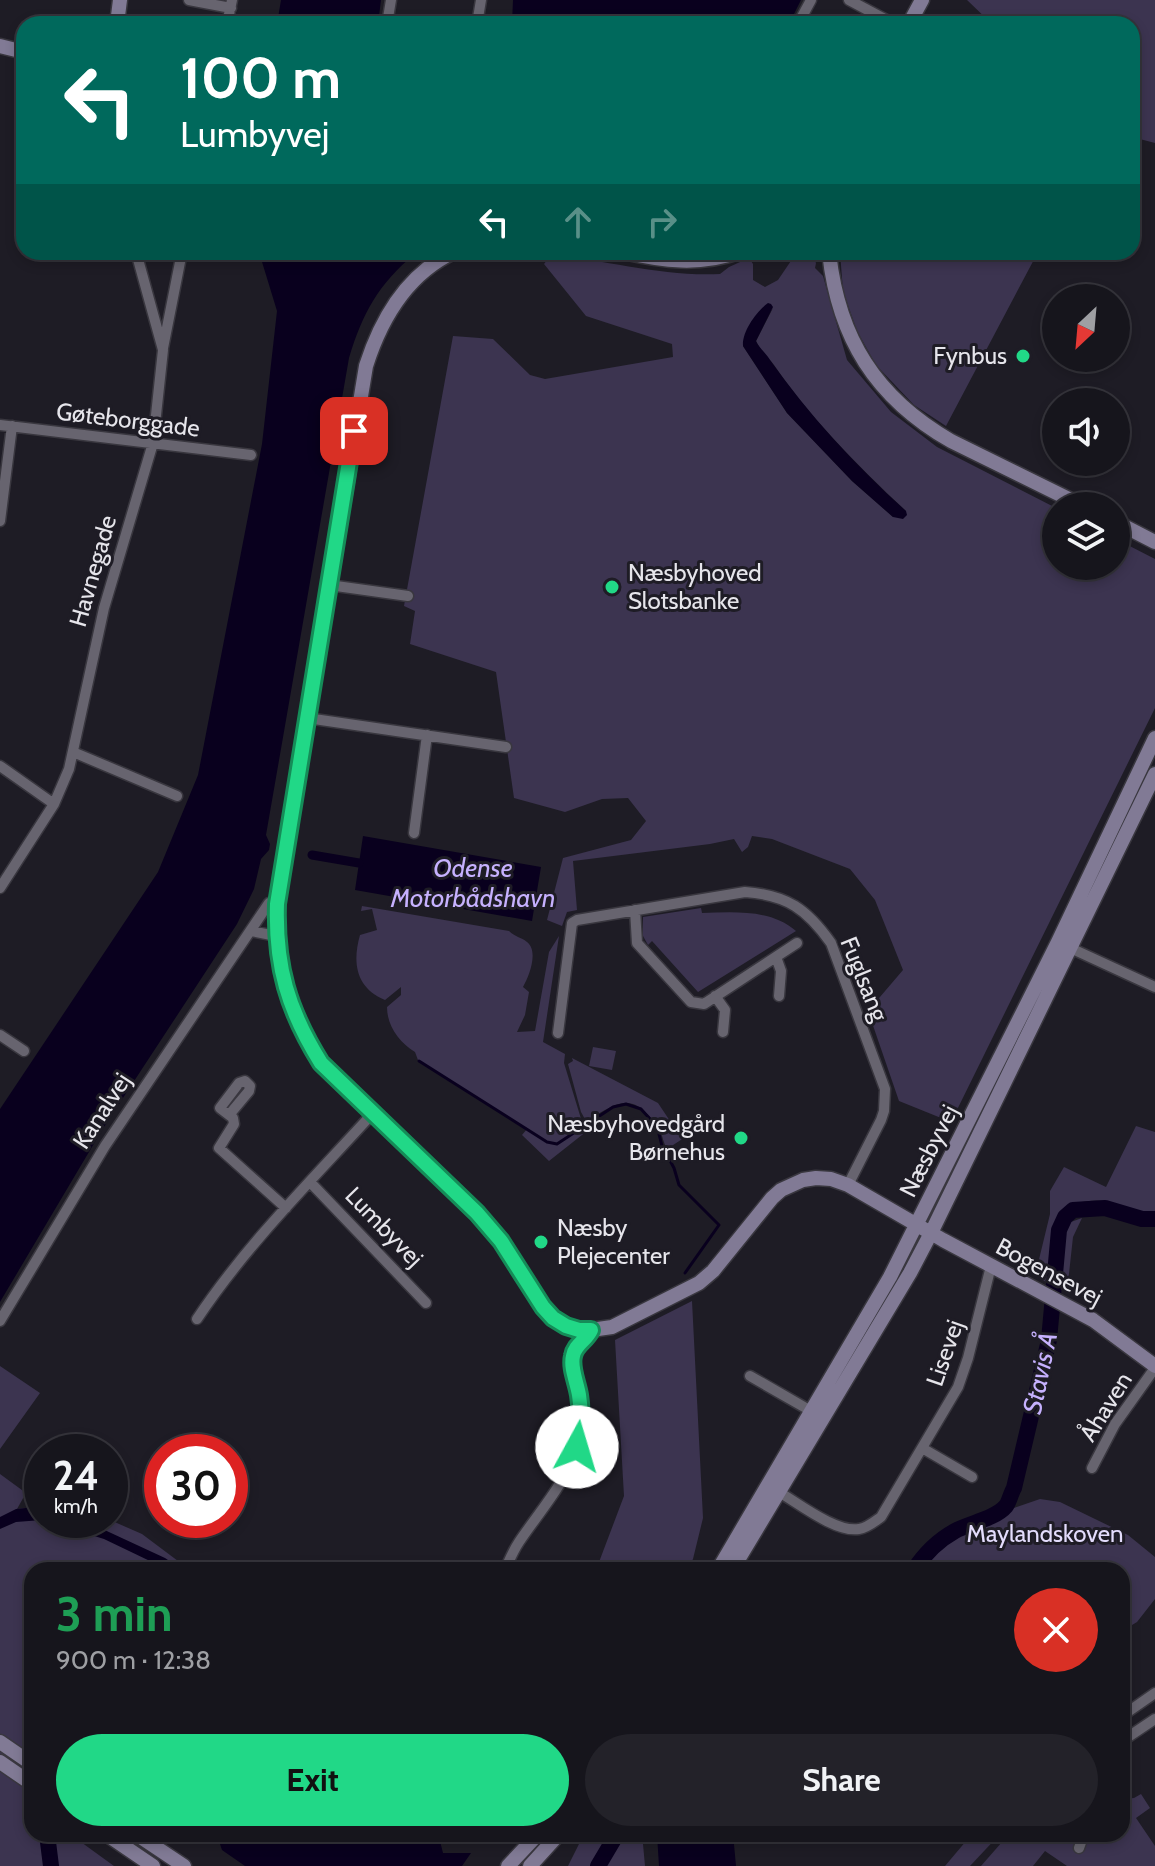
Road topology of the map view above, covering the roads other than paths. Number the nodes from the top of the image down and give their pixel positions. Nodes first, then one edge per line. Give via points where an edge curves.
1 (189, 0) edge
2 (849, 0) edge
3 (232, 4) edge
4 (879, 16) edge
5 (138, 260) edge
6 (180, 260) edge
7 (442, 260) edge
8 (667, 260) edge
9 (705, 260) edge
10 (830, 260) edge
11 (163, 350) junction
12 (0, 425) edge
13 (12, 426) junction
14 (153, 443) junction
15 (251, 455) dead end
16 (1055, 492) edge
17 (0, 521) edge
18 (1130, 529) edge
19 (1155, 542) edge
20 (329, 585) junction
21 (408, 596) dead end
22 (307, 718) junction
23 (427, 735) junction
24 (1155, 738) edge
25 (506, 747) dead end
26 (73, 752) junction
27 (0, 766) edge
28 (1155, 774) edge
29 (177, 796) dead end
30 (54, 804) junction
31 (414, 833) dead end
32 (0, 888) edge
33 (277, 904) junction
34 (635, 910) junction
35 (251, 931) junction
36 (276, 936) junction
37 (797, 943) dead end
38 (1064, 945) junction
39 (776, 957) junction
40 (1155, 987) edge
41 (715, 996) junction
42 (779, 996) dead end
43 (723, 1032) dead end
44 (558, 1033) dead end
45 (0, 1035) edge
46 (24, 1051) dead end
47 (373, 1113) junction
48 (229, 1115) dead end
49 (956, 1146) junction
50 (310, 1182) junction
51 (848, 1185) junction
52 (286, 1208) junction
53 (917, 1225) junction
54 (931, 1233) junction
55 (991, 1266) junction
56 (894, 1299) junction
57 (426, 1303) dead end
58 (197, 1319) dead end
59 (0, 1321) edge
60 (591, 1330) junction
61 (1153, 1361) edge
62 (750, 1376) dead end
63 (811, 1411) junction
64 (922, 1448) junction
65 (1092, 1468) dead end
66 (972, 1477) dead end
67 (779, 1492) junction
68 (509, 1562) edge
69 (723, 1562) edge
70 (737, 1562) edge
71 (1155, 1693) edge
72 (1130, 1710) edge
73 (1155, 1720) edge
74 (1130, 1736) edge
75 (0, 1742) edge
76 (24, 1758) edge
77 (0, 1762) edge
78 (24, 1778) edge
79 (118, 1842) edge
80 (148, 1842) edge
81 (531, 1842) edge
82 (552, 1842) edge
83 (1081, 1842) edge
84 (1079, 1848) dead end
85 (510, 1864) edge
86 (153, 1866) edge
87 (184, 1866) edge
88 (530, 1866) edge

1 - 3 street
2 - 4 street
5 - 11 street, Havnegade
6 - 11 street
7 - 20 street via 400,296 373,345
8 - 9 street
10 - 16 street via 837,302 850,336 867,366 902,406 951,441
11 - 14 street, Havnegade
12 - 13 street, Gøteborggade
13 - 14 street, Gøteborggade
13 - 17 street
14 - 15 street, Gøteborggade
14 - 26 street, Havnegade via 104,608
18 - 19 street
20 - 21 street
20 - 22 street
22 - 23 street
22 - 33 street
23 - 25 street
23 - 31 street
24 - 38 street, Næsbyvej
26 - 29 street
26 - 30 street, Havnegade
27 - 30 street
28 - 38 street, Næsbyvej
30 - 32 street, Havnegade
33 - 35 street, Kanalvej via 269,903
33 - 36 street
34 - 41 street via 637,943 691,1002 704,1004
34 - 44 street, Fuglsang via 572,923
34 - 51 street, Fuglsang via 763,893 783,899 818,924 831,943 885,1089 881,1120
35 - 36 street
35 - 59 street, Kanalvej via 105,1146
36 - 47 street via 284,982 304,1036 321,1063
37 - 39 street
38 - 40 street
38 - 49 street, Næsbyvej
38 - 54 street, Næsbyvej
39 - 41 street
39 - 42 street
41 - 43 street via 725,1010
45 - 46 street
47 - 50 street, Lumbyvej
47 - 60 street via 477,1213 553,1318
48 - 52 street via 234,1124 219,1148
49 - 53 street, Næsbyvej
49 - 54 street via 954,1169 928,1224
50 - 52 street, Lumbyvej
50 - 57 street, Lumbyvej
51 - 53 street, Bogensevej
51 - 60 street via 816,1178 781,1190 699,1283 612,1327
52 - 58 street, Lumbyvej
53 - 54 street, Bogensevej
53 - 56 street via 922,1235
53 - 63 street, Næsbyvej
54 - 55 street, Bogensevej
54 - 56 street, Næsbyvej
55 - 61 street, Bogensevej via 1072,1308
55 - 64 street, Lisevej via 958,1387
56 - 67 street, Næsbyvej
60 - 68 street via 573,1352 581,1414 577,1447
61 - 65 street, Åhaven
62 - 63 street
63 - 69 street, Næsbyvej
64 - 66 street
64 - 67 street, Lisevej via 881,1517 860,1529 837,1526
67 - 70 street, Næsbyvej
71 - 72 street
73 - 74 street
75 - 76 street
77 - 78 street
79 - 86 street
80 - 87 street
81 - 85 street
82 - 88 street
83 - 84 street

